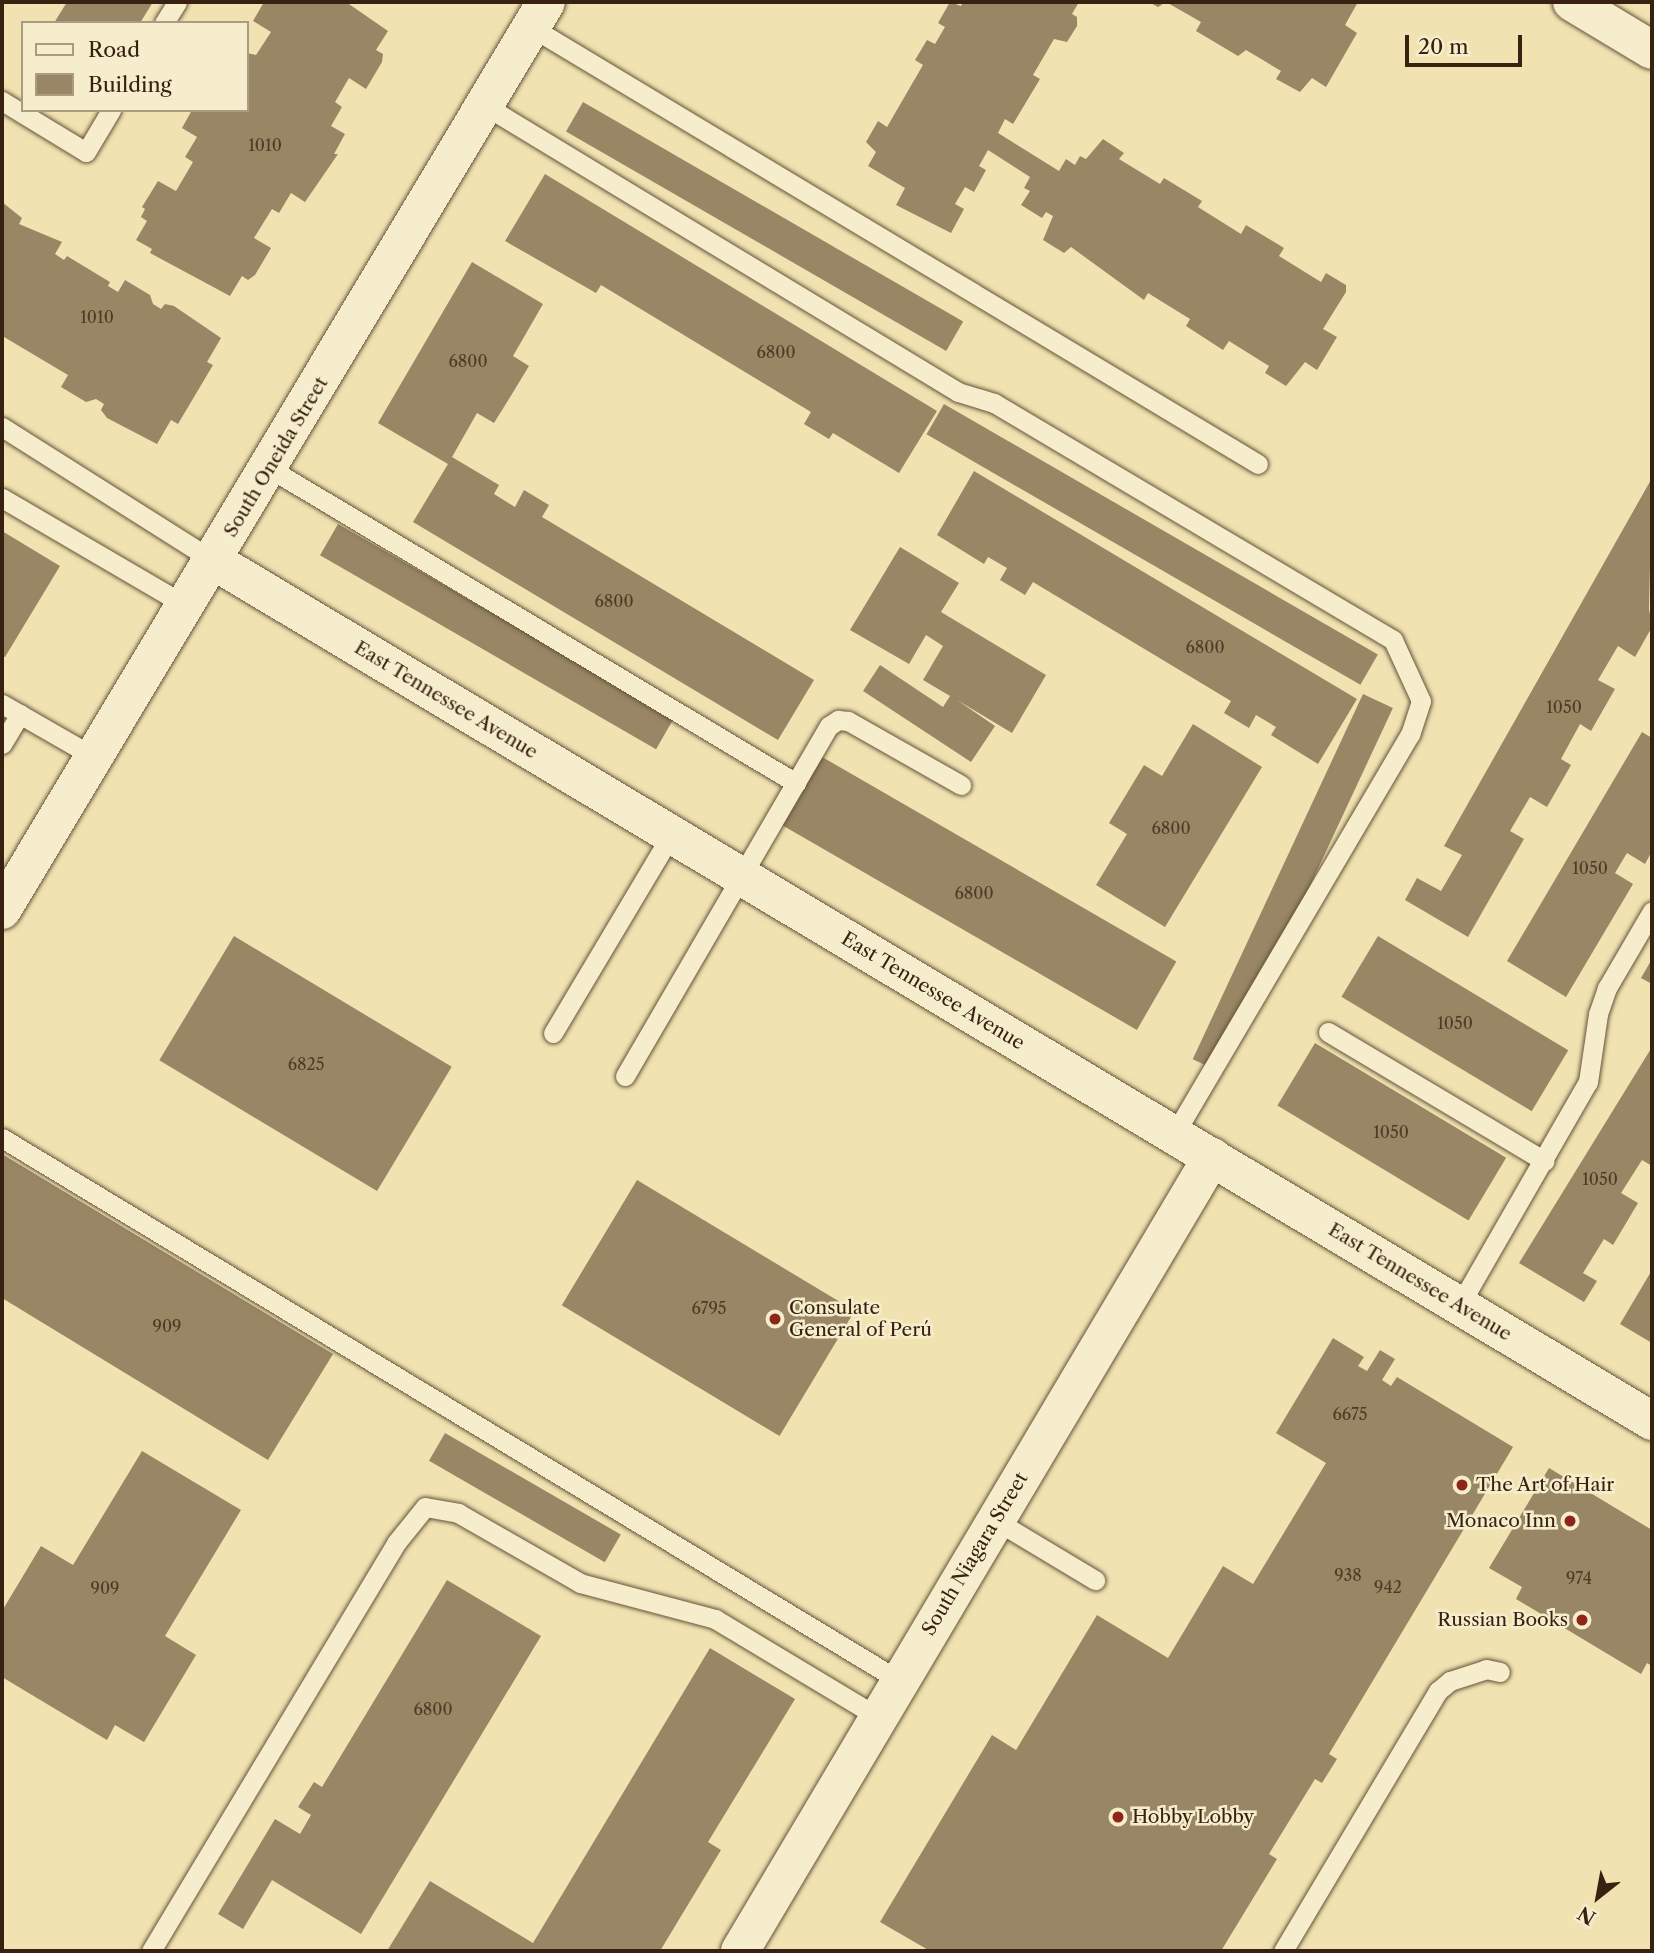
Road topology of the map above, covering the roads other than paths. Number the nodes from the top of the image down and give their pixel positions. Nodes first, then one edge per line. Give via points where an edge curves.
1 (177, 2) edge
2 (1572, 2) edge
3 (539, 15) edge
4 (165, 21) edge
5 (1652, 50) edge
6 (2, 101) edge
7 (484, 105) junction
8 (110, 112) edge
9 (2, 427) edge
10 (1258, 464) dead end
11 (269, 468) junction
12 (2, 498) edge
13 (214, 561) junction
14 (187, 606) junction
15 (2, 704) edge
16 (20, 714) junction
17 (2, 744) edge
18 (96, 758) junction
19 (796, 783) junction
20 (961, 785) dead end
21 (671, 835) junction
22 (740, 876) junction
23 (2, 910) edge
24 (1652, 911) edge
25 (1328, 1032) dead end
26 (553, 1033) dead end
27 (625, 1076) dead end
28 (1174, 1135) junction
29 (2, 1138) edge
30 (1212, 1157) junction
31 (1544, 1161) junction
32 (1459, 1306) junction
33 (1652, 1421) edge
34 (995, 1520) junction
35 (1096, 1580) dead end
36 (1500, 1672) dead end
37 (900, 1681) junction
38 (878, 1717) junction
39 (151, 1951) edge
40 (740, 1951) edge
41 (1283, 1951) edge

1 - 4 lane
2 - 5 street
3 - 7 street, South Oneida Street
3 - 10 lane
6 - 8 lane via 86,152
7 - 11 street, South Oneida Street
7 - 28 lane via 958,392 994,403 1393,640 1421,701 1410,734
9 - 13 lane
11 - 13 street, South Oneida Street
11 - 19 lane
12 - 14 lane
13 - 14 street, South Oneida Street
13 - 21 street, East Tennessee Avenue
14 - 18 street, South Oneida Street
15 - 16 lane
16 - 17 lane
16 - 18 lane
18 - 23 street, South Oneida Street
19 - 20 lane via 829,726 838,720
19 - 22 lane
21 - 22 street, East Tennessee Avenue
21 - 26 lane
22 - 27 lane
22 - 28 street, East Tennessee Avenue
24 - 31 lane via 1607,988 1598,1014 1588,1083
25 - 31 lane
28 - 30 street, East Tennessee Avenue
29 - 37 lane
30 - 32 street, East Tennessee Avenue
30 - 34 street, South Niagara Street
31 - 32 lane
32 - 33 street, East Tennessee Avenue
34 - 35 lane
34 - 37 street, South Niagara Street
36 - 41 lane via 1486,1669 1450,1681 1438,1691
37 - 38 street, South Niagara Street
38 - 39 lane via 715,1619 580,1583 458,1513 425,1507 396,1543
38 - 40 street, South Niagara Street

